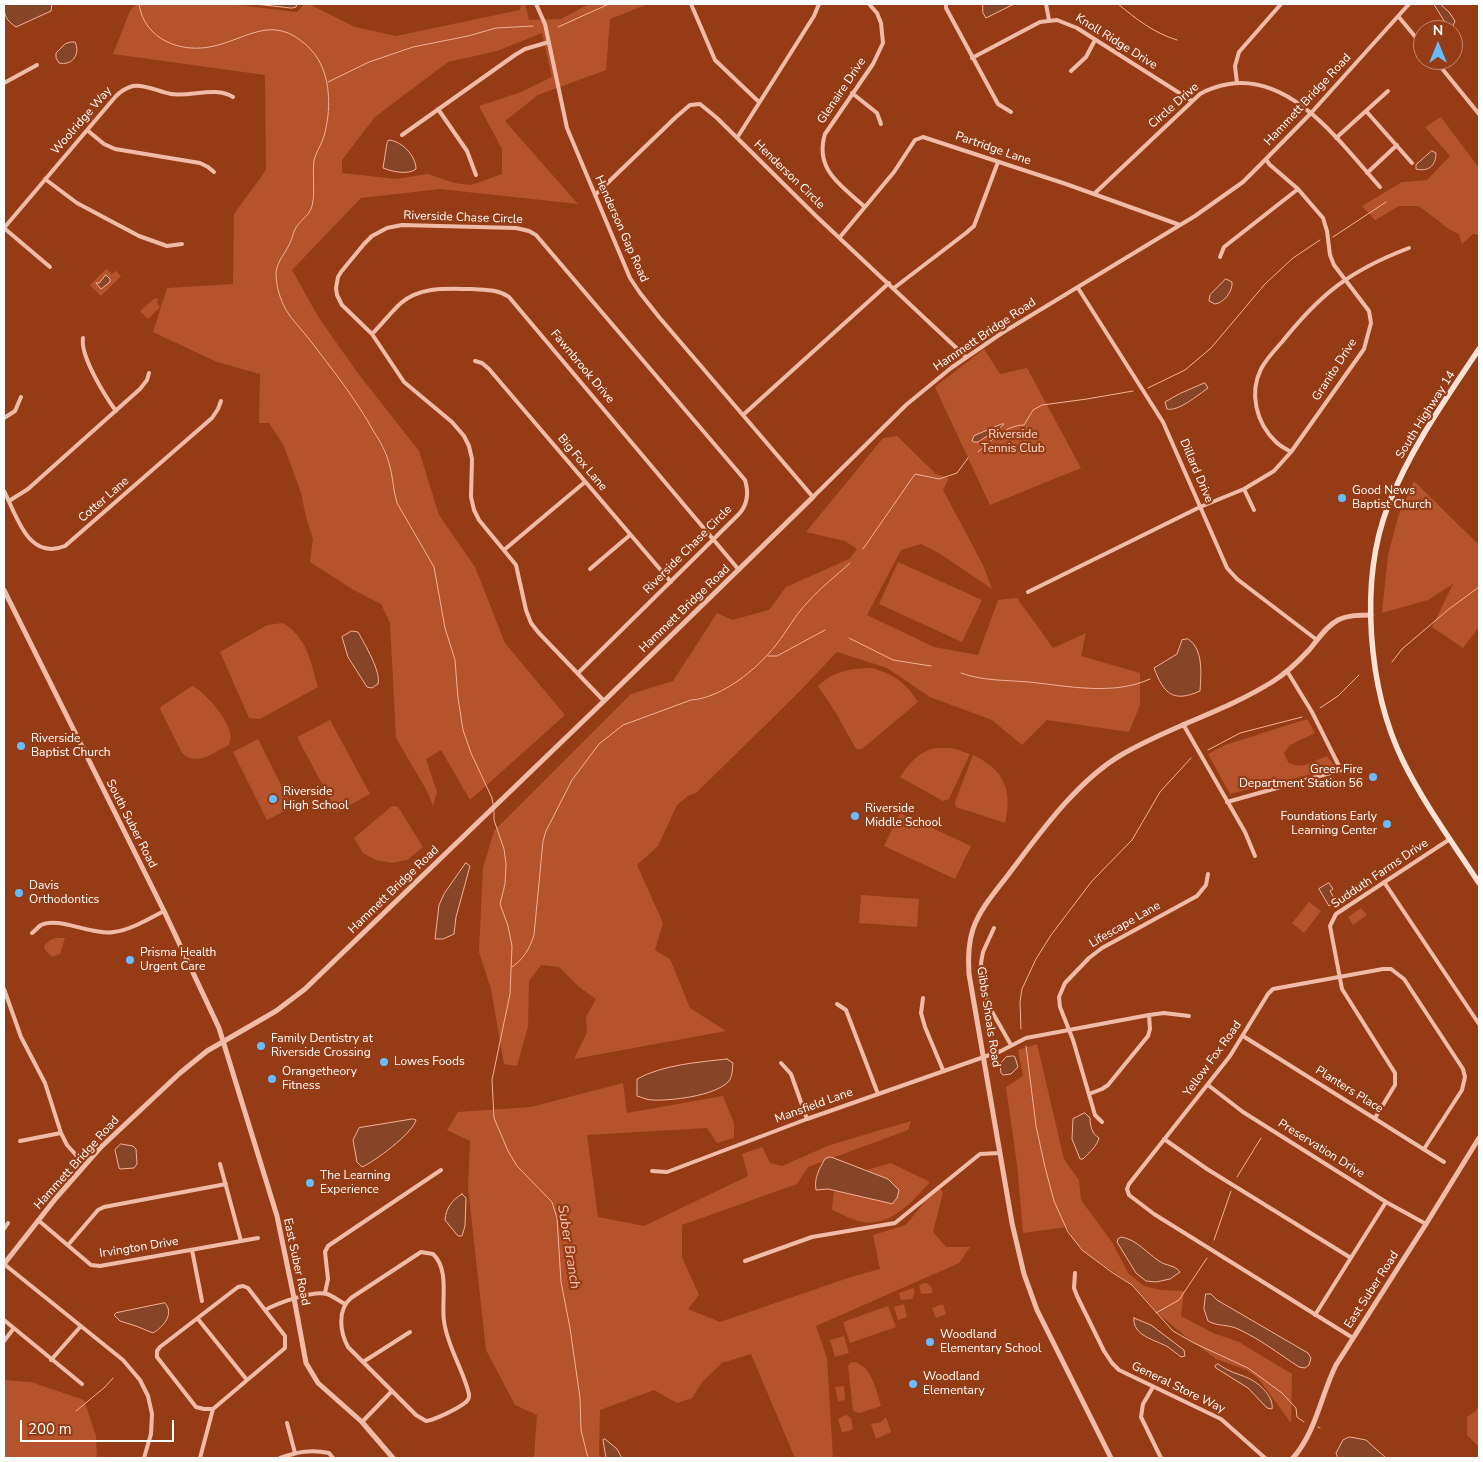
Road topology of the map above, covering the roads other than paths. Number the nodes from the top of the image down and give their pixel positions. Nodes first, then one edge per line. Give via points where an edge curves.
1 (536, 4) edge
2 (692, 4) edge
3 (819, 4) edge
4 (869, 4) edge
5 (946, 4) edge
6 (1046, 4) edge
7 (1281, 4) edge
8 (1409, 4) edge
9 (1398, 16) junction
10 (1049, 20) junction
11 (1413, 34) edge
12 (1095, 40) junction
13 (548, 42) junction
14 (972, 58) junction
15 (37, 65) dead end
16 (1443, 70) edge
17 (1071, 71) dead end
18 (4, 83) edge
19 (1237, 83) junction
20 (1388, 91) dead end
21 (852, 93) junction
22 (233, 97) dead end
23 (1192, 101) junction
24 (759, 102) junction
25 (438, 110) junction
26 (1366, 111) junction
27 (1011, 112) dead end
28 (1310, 113) junction
29 (1479, 114) edge
30 (881, 124) dead end
31 (87, 130) junction
32 (402, 135) dead end
33 (737, 138) junction
34 (1336, 138) junction
35 (1397, 146) junction
36 (1266, 160) junction
37 (998, 162) junction
38 (1412, 163) dead end
39 (214, 172) dead end
40 (1367, 173) junction
41 (476, 176) dead end
42 (45, 179) junction
43 (1380, 187) dead end
44 (1298, 189) junction
45 (595, 194) junction
46 (1094, 194) junction
47 (865, 207) junction
48 (1180, 225) junction
49 (4, 228) edge
50 (840, 237) junction
51 (182, 244) dead end
52 (1409, 248) dead end
53 (1220, 257) dead end
54 (50, 267) dead end
55 (1345, 279) junction
56 (889, 283) junction
57 (894, 288) junction
58 (1078, 288) junction
59 (372, 334) junction
60 (83, 338) dead end
61 (1479, 349) edge
62 (966, 357) junction
63 (475, 361) dead end
64 (149, 372) dead end
65 (21, 397) dead end
66 (221, 401) dead end
67 (116, 411) junction
68 (743, 415) junction
69 (4, 418) edge
70 (1292, 452) junction
71 (584, 482) junction
72 (1244, 489) junction
73 (4, 491) edge
74 (813, 497) junction
75 (9, 501) junction
76 (1200, 507) junction
77 (1254, 510) dead end
78 (630, 535) junction
79 (714, 539) junction
80 (504, 550) junction
81 (590, 569) dead end
82 (739, 570) junction
83 (671, 582) junction
84 (4, 590) edge
85 (1028, 592) dead end
86 (1371, 615) junction
87 (1317, 640) junction
88 (1287, 671) junction
89 (578, 673) junction
90 (604, 702) junction
91 (1183, 724) junction
92 (1227, 802) junction
93 (1450, 839) junction
94 (1256, 856) dead end
95 (1208, 874) dead end
96 (1384, 882) junction
97 (1479, 883) edge
98 (164, 911) junction
99 (994, 928) dead end
100 (32, 933) dead end
101 (1340, 976) junction
102 (4, 990) edge
103 (923, 998) dead end
104 (837, 1004) dead end
105 (1149, 1014) junction
106 (1189, 1016) dead end
107 (1479, 1024) edge
108 (1069, 1030) junction
109 (1243, 1036) junction
110 (224, 1041) junction
111 (1011, 1045) junction
112 (984, 1056) junction
113 (781, 1064) dead end
114 (944, 1070) junction
115 (1208, 1085) junction
116 (878, 1094) junction
117 (1089, 1094) junction
118 (1375, 1118) junction
119 (807, 1119) junction
120 (1102, 1122) dead end
121 (61, 1134) junction
122 (1479, 1138) edge
123 (1164, 1139) junction
124 (20, 1141) dead end
125 (1424, 1149) junction
126 (1000, 1153) junction
127 (1444, 1162) dead end
128 (220, 1164) dead end
129 (86, 1165) junction
130 (441, 1170) dead end
131 (652, 1172) dead end
132 (226, 1184) junction
133 (1386, 1202) junction
134 (38, 1220) junction
135 (8, 1223) dead end
136 (1426, 1224) junction
137 (4, 1229) edge
138 (258, 1238) dead end
139 (241, 1241) junction
140 (68, 1245) junction
141 (192, 1250) junction
142 (1351, 1258) junction
143 (745, 1261) dead end
144 (4, 1264) edge
145 (1075, 1273) dead end
146 (325, 1293) junction
147 (294, 1298) junction
148 (202, 1301) dead end
149 (345, 1304) junction
150 (265, 1310) junction
151 (1315, 1315) junction
152 (198, 1319) junction
153 (4, 1320) edge
154 (81, 1326) junction
155 (14, 1328) junction
156 (410, 1332) dead end
157 (1353, 1338) junction
158 (4, 1341) edge
159 (51, 1360) junction
160 (363, 1362) junction
161 (248, 1380) junction
162 (82, 1384) dead end
163 (1153, 1387) junction
164 (392, 1391) junction
165 (213, 1409) junction
166 (362, 1422) junction
167 (287, 1423) dead end
168 (295, 1453) junction
169 (144, 1458) edge
170 (200, 1458) edge
171 (280, 1458) edge
172 (332, 1458) edge
173 (393, 1458) edge
174 (1111, 1458) edge
175 (1161, 1458) edge
176 (1265, 1458) edge
177 (1293, 1458) edge

1 - 13 street, Henderson Gap Road via 545,24
2 - 24 street via 715,60
3 - 24 street
4 - 21 street, Glenaire Drive via 881,23 883,43 873,64
5 - 14 street
6 - 10 street
7 - 19 street via 1239,52 1234,66
8 - 9 street, Hammett Bridge Road
9 - 11 street
9 - 28 street, Hammett Bridge Road
10 - 12 street, Knoll Ridge Drive via 1065,22
10 - 14 street
12 - 17 street via 1086,57
12 - 23 street, Knoll Ridge Drive
13 - 25 street via 515,55
13 - 45 street, Henderson Gap Road via 566,128
14 - 27 street via 998,104
15 - 18 street
16 - 29 street
19 - 23 street, Circle Drive via 1210,88
19 - 28 street, Circle Drive via 1272,88
20 - 26 street
21 - 30 street via 877,113
21 - 47 street, Glenaire Drive via 825,134 822,154 831,176
22 - 31 street, Woolridge Way via 220,92 177,94 133,86 116,96
23 - 46 street, Circle Drive
24 - 33 street
25 - 32 street
25 - 41 street via 467,151
26 - 34 street
26 - 35 street
28 - 34 street, Circle Drive
28 - 36 street, Hammett Bridge Road
31 - 39 street via 104,144 115,148 200,163
31 - 42 street, Woolridge Way
33 - 45 street, Henderson Circle via 704,106 692,104
33 - 50 street, Henderson Circle
34 - 40 street, Circle Drive
35 - 38 street
35 - 40 street
36 - 44 street, Granito Drive
36 - 48 street, Hammett Bridge Road via 1228,193
37 - 46 street, Partridge Lane
37 - 47 street, Partridge Lane via 919,137
37 - 57 street via 974,226
40 - 43 street, Circle Drive
42 - 49 street, Woolridge Way
42 - 51 street via 77,203 139,236 163,245
44 - 53 street via 1224,247
44 - 55 street, Granito Drive via 1323,218 1330,255
45 - 68 street, Henderson Gap Road via 635,286
46 - 48 street, Partridge Lane
47 - 50 street, Partridge Lane
48 - 58 street, Hammett Bridge Road
49 - 54 street
50 - 56 street, Henderson Circle
52 - 55 street via 1384,257
55 - 70 street, Granito Drive via 1369,311 1368,336 1364,349
55 - 70 street via 1300,320 1262,367 1256,380 1257,412 1264,428 1276,442
56 - 57 street, Henderson Circle
56 - 68 street
57 - 62 street, Henderson Circle
58 - 62 street, Hammett Bridge Road
58 - 76 street, Dillard Drive via 1163,422
59 - 79 street, Fawnbrook Drive via 401,303 421,292 453,289 505,294
59 - 79 street, Riverside Chase Circle via 342,305 336,288 341,272 372,236 402,225 516,228 533,232 742,476 747,488 746,504
59 - 80 street, Riverside Chase Circle via 404,382 464,436 472,459 474,510
60 - 67 street via 87,360
61 - 86 main road, South Highway 14 via 1416,446 1388,506 1374,559
62 - 74 street, Hammett Bridge Road via 906,405
63 - 71 street, Big Fox Lane via 489,369
64 - 67 street via 143,386
65 - 69 street via 15,411
66 - 75 street, Cotter Lane via 212,418 66,546 49,549 33,543
67 - 75 street via 28,489
68 - 74 street, Henderson Gap Road
70 - 72 street, Granito Drive via 1274,471
71 - 78 street, Big Fox Lane
71 - 80 street
72 - 76 street, Granito Drive
72 - 77 street
73 - 75 street, Cotter Lane
74 - 82 street, Hammett Bridge Road
76 - 85 street, Granito Drive
76 - 87 street, Dillard Drive via 1231,572
78 - 81 street
78 - 83 street, Big Fox Lane
79 - 82 street, Fawnbrook Drive
79 - 83 street, Riverside Chase Circle
80 - 89 street, Riverside Chase Circle via 518,569 531,622
82 - 90 street, Hammett Bridge Road
83 - 89 street, Riverside Chase Circle
84 - 98 street, South Suber Road
86 - 87 street, Gibbs Shoals Road via 1354,615 1338,620
86 - 93 main road, South Highway 14 via 1375,672 1384,712 1416,786
87 - 88 street, Gibbs Shoals Road
88 - 91 street, Gibbs Shoals Road via 1255,692
88 - 92 street via 1341,770
89 - 90 street, Riverside Chase Circle
90 - 110 street, Hammett Bridge Road via 305,989 276,1011
91 - 92 street
91 - 112 street, Gibbs Shoals Road via 1123,754 1086,781 1024,854 979,915 971,935 968,960
92 - 94 street
93 - 96 street, Sudduth Farms Drive
93 - 97 main road, South Highway 14
95 - 108 street, Lifescape Lane via 1206,885 1196,896 1102,948 1064,983 1059,997 1060,1007
96 - 101 street, Sudduth Farms Drive via 1336,914 1330,926
96 - 107 street
98 - 100 street via 114,932 48,924
98 - 110 street, South Suber Road
99 - 111 street via 982,952 981,963 991,1010
101 - 109 street, Yellow Fox Road via 1273,989
101 - 118 street, Sudduth Farms Drive via 1342,989 1395,1073 1395,1085
101 - 125 street, Yellow Fox Road via 1383,968 1399,973 1464,1069 1462,1090
102 - 121 street via 21,1037 45,1083
103 - 114 street via 921,1013 925,1027
104 - 116 street via 846,1010
105 - 106 street, Mansfield Lane
105 - 108 street, Mansfield Lane
105 - 117 street via 1148,1036 1108,1085
108 - 111 street, Mansfield Lane via 1026,1038
108 - 117 street, Lifescape Lane
109 - 115 street, Yellow Fox Road
109 - 118 street, Planters Place
110 - 129 street, Hammett Bridge Road via 180,1073
110 - 147 street, East Suber Road via 277,1216
111 - 112 street, Mansfield Lane
112 - 114 street, Mansfield Lane
112 - 126 street, Gibbs Shoals Road
113 - 119 street via 790,1074
114 - 116 street, Mansfield Lane
115 - 123 street, Yellow Fox Road
115 - 133 street, Preservation Drive via 1242,1112
116 - 119 street, Mansfield Lane
117 - 120 street, Lifescape Lane via 1095,1115
118 - 125 street, Planters Place
119 - 131 street, Mansfield Lane via 667,1172
121 - 124 street
121 - 129 street
122 - 136 street, East Suber Road
123 - 142 street
123 - 151 street, Yellow Fox Road via 1128,1184 1130,1194 1154,1214
125 - 127 street, Planters Place
126 - 143 street via 980,1154 895,1223 812,1237
126 - 174 street, Gibbs Shoals Road via 1012,1223 1028,1287
128 - 132 street
129 - 134 street, Hammett Bridge Road
130 - 146 street via 328,1246 325,1252 328,1279
132 - 139 street
132 - 140 street via 104,1207
133 - 136 street, Preservation Drive
133 - 142 street
134 - 140 street, Irvington Drive
134 - 144 street, Hammett Bridge Road
135 - 137 street
136 - 157 street, East Suber Road
138 - 139 street, Irvington Drive
139 - 141 street, Irvington Drive
140 - 141 street, Irvington Drive via 90,1264 100,1266
141 - 148 street
142 - 151 street
144 - 154 street
145 - 163 street, General Store Way via 1074,1288 1112,1364 1128,1376
146 - 147 street
146 - 149 street
147 - 150 street
147 - 166 street, East Suber Road via 302,1351 309,1370 318,1383
149 - 160 street via 341,1317 344,1338
149 - 164 street via 417,1254 425,1252 437,1258 443,1286 444,1324 469,1398 465,1403 426,1421
150 - 152 street via 243,1286
150 - 161 street via 285,1336 286,1348
151 - 157 street, Yellow Fox Road
152 - 161 street
152 - 165 street via 160,1347 156,1357 196,1407
153 - 155 street
154 - 159 street
154 - 169 street via 123,1360 140,1380 148,1396 152,1414
155 - 158 street
155 - 159 street
156 - 160 street
157 - 177 street, East Suber Road via 1330,1377 1306,1440
159 - 162 street
160 - 164 street
161 - 165 street
163 - 175 street via 1143,1404 1141,1417
163 - 176 street, General Store Way via 1221,1419
164 - 166 street
165 - 170 street
166 - 173 street, East Suber Road
167 - 168 street
168 - 171 street
168 - 172 street via 316,1450 329,1453

